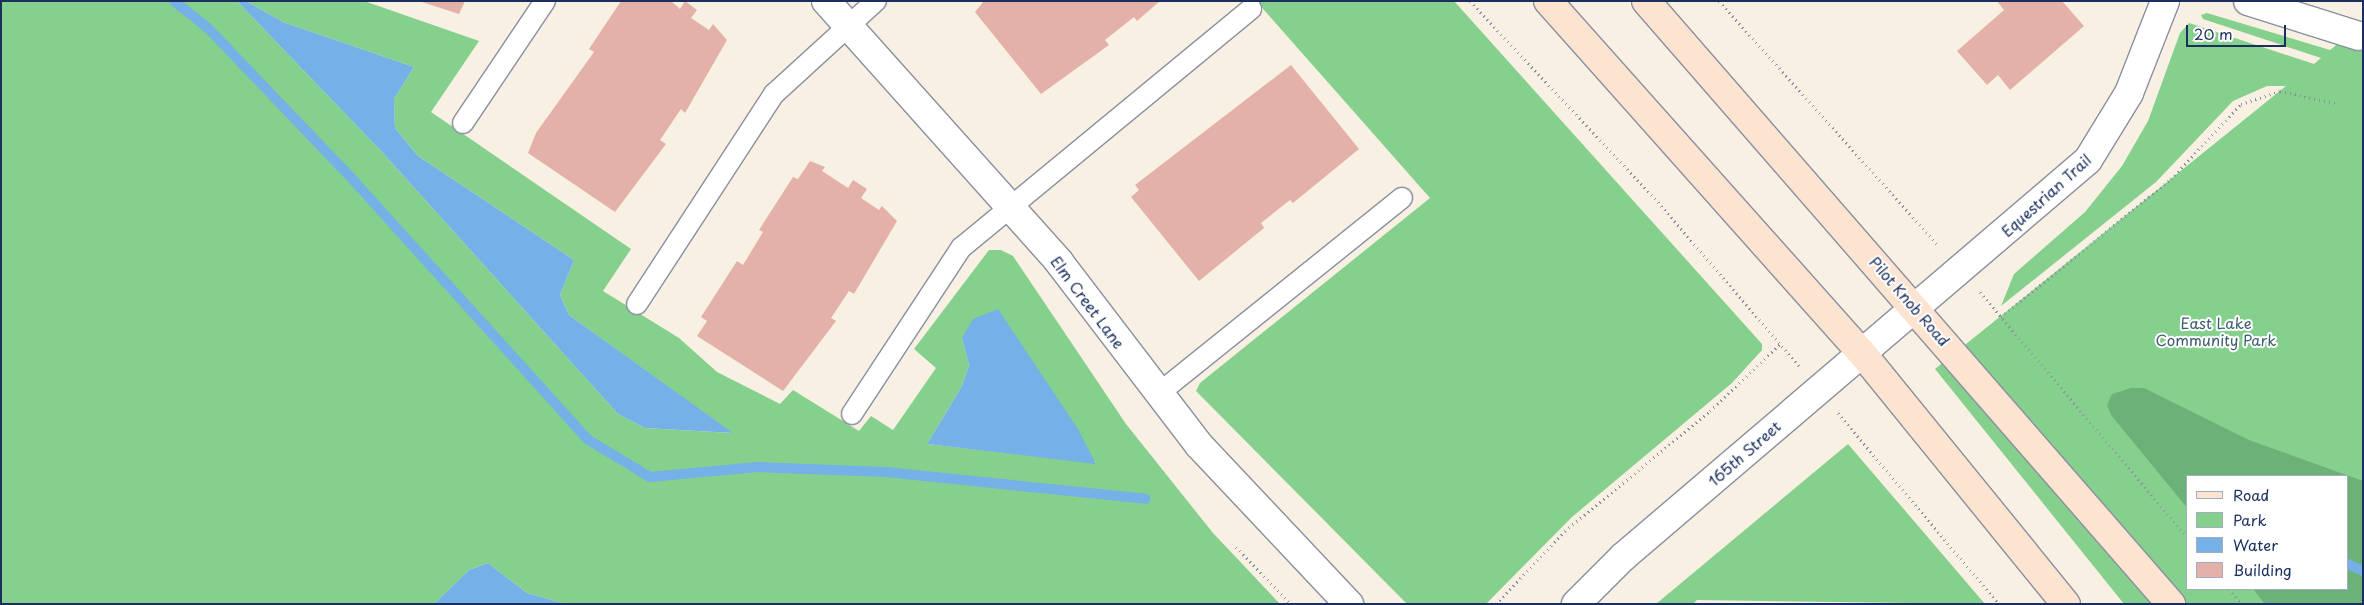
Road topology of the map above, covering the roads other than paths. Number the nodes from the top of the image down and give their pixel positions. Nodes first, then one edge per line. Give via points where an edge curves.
1 (545, 1) edge
2 (826, 1) edge
3 (876, 1) edge
4 (1548, 1) edge
5 (1646, 1) edge
6 (2165, 1) edge
7 (2248, 1) edge
8 (1251, 9) dead end
9 (848, 24) junction
10 (2359, 36) dead end
11 (463, 123) dead end
12 (1402, 198) dead end
13 (1011, 206) junction
14 (637, 304) dead end
15 (1916, 307) junction
16 (1861, 352) junction
17 (1158, 394) junction
18 (852, 414) dead end
19 (1348, 604) edge
20 (1576, 604) edge
21 (2066, 604) edge
22 (2171, 604) edge

1 - 11 lane
2 - 9 street, Elm Creet Lane
3 - 9 lane
4 - 16 main road
5 - 15 main road, Pilot Knob Road
6 - 15 street, Equestrian Trail via 2129,93 2088,160
7 - 10 street
8 - 13 lane
9 - 13 street, Elm Creet Lane
9 - 14 lane via 774,94
12 - 17 lane
13 - 17 street, Elm Creet Lane
13 - 18 lane via 961,248
15 - 16 street, 165th Street
15 - 22 main road, Pilot Knob Road
16 - 20 street, 165th Street via 1624,557
16 - 21 main road
17 - 19 street, Elm Creet Lane

